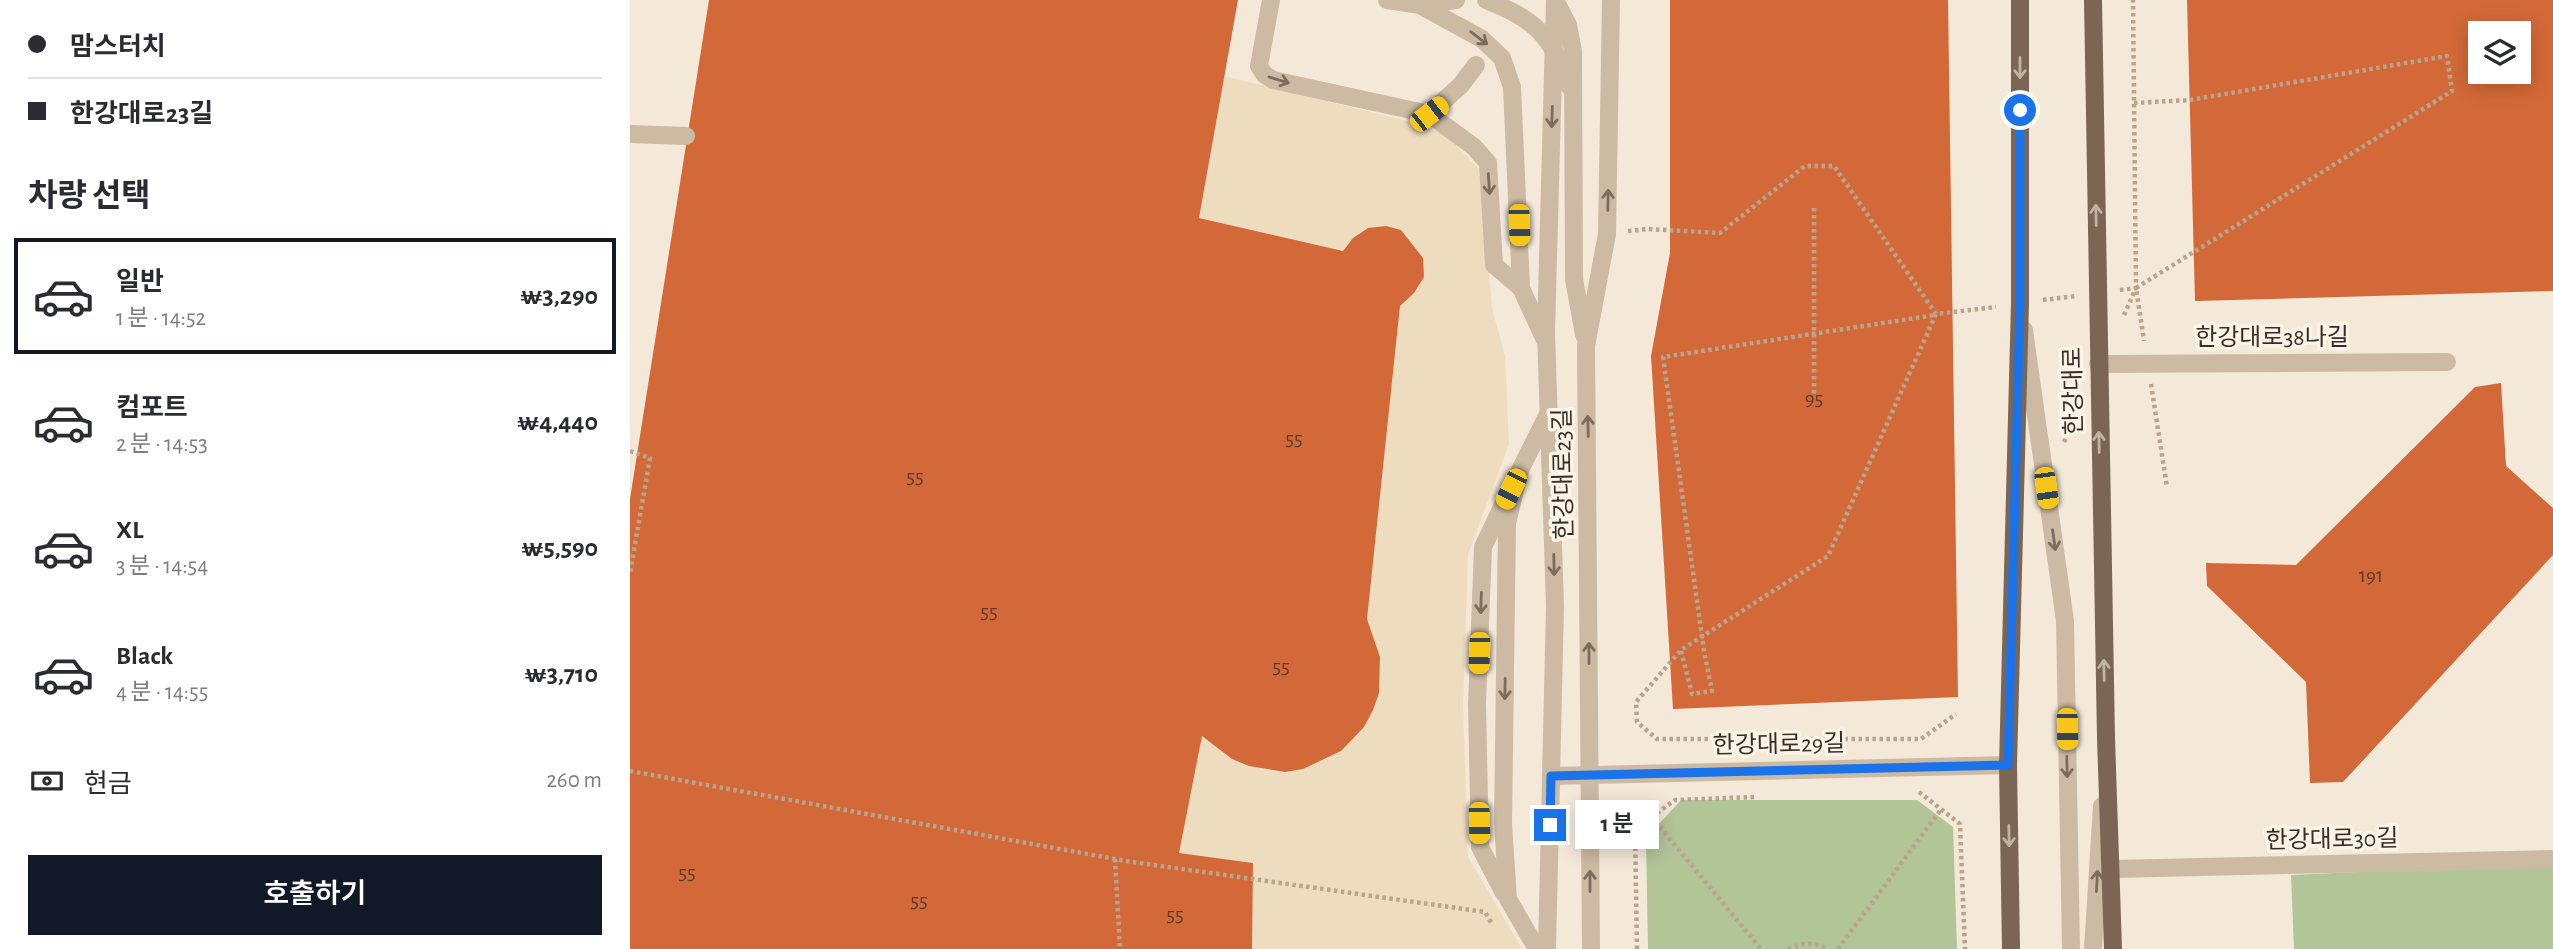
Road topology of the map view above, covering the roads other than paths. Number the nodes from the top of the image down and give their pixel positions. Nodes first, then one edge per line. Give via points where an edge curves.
1 (1271, 0) edge
2 (1387, 0) edge
3 (1456, 0) edge
4 (1486, 0) edge
5 (1555, 0) edge
6 (1611, 0) edge
7 (2020, 0) edge
8 (2093, 0) edge
9 (1420, 5) junction
10 (1476, 65) dead end
11 (1573, 97) junction
12 (1429, 114) junction
13 (630, 134) edge
14 (686, 136) dead end
15 (1521, 282) junction
16 (2017, 303) junction
17 (1548, 346) junction
18 (1586, 346) junction
19 (2447, 362) dead end
20 (2098, 364) junction
21 (1550, 409) junction
22 (1520, 470) junction
23 (2106, 738) junction
24 (2008, 765) junction
25 (1590, 775) junction
26 (1551, 776) junction
27 (2553, 859) edge
28 (2113, 869) junction
29 (1508, 900) junction
30 (1537, 949) edge
31 (1547, 949) edge
32 (1591, 949) edge
33 (2011, 949) edge
34 (2071, 949) edge
35 (2093, 949) edge
36 (2113, 949) edge

1 -> 12 street via 1259,66 1264,75
2 - 9 street
3 - 9 street
4 - 11 street, bridge via 1540,29 1558,55
5 - 11 street, bridge via 1573,51
5 -> 17 street, 한강대로23길
18 -> 6 street, 한강대로23길 via 1607,234
7 -> 16 main road
20 -> 8 main road, 한강대로
9 -> 15 street via 1482,39 1502,58 1512,87
10 - 12 street
11 - 18 street, bridge via 1574,279
12 -> 15 street via 1488,163 1494,265
13 - 14 street
15 - 17 street
16 - 24 main road
16 -> 34 street via 2065,621
17 - 21 street, 한강대로23길
25 -> 18 street, 한강대로23길
19 - 20 street, 한강대로38나길
23 -> 20 main road, 한강대로
21 - 22 street
21 -> 26 street, 한강대로23길 via 1555,606
22 -> 29 street via 1507,523 1503,824
22 -> 29 street via 1483,547 1477,691 1480,847
23 - 28 main road, 한강대로
35 -> 23 street
24 - 25 street, 한강대로29길
24 -> 33 main road
25 - 26 street, 한강대로29길
32 -> 25 street, 한강대로23길
26 - 31 street, 한강대로23길
27 - 28 street, 한강대로30길
28 - 36 main road, 한강대로
29 - 30 street

